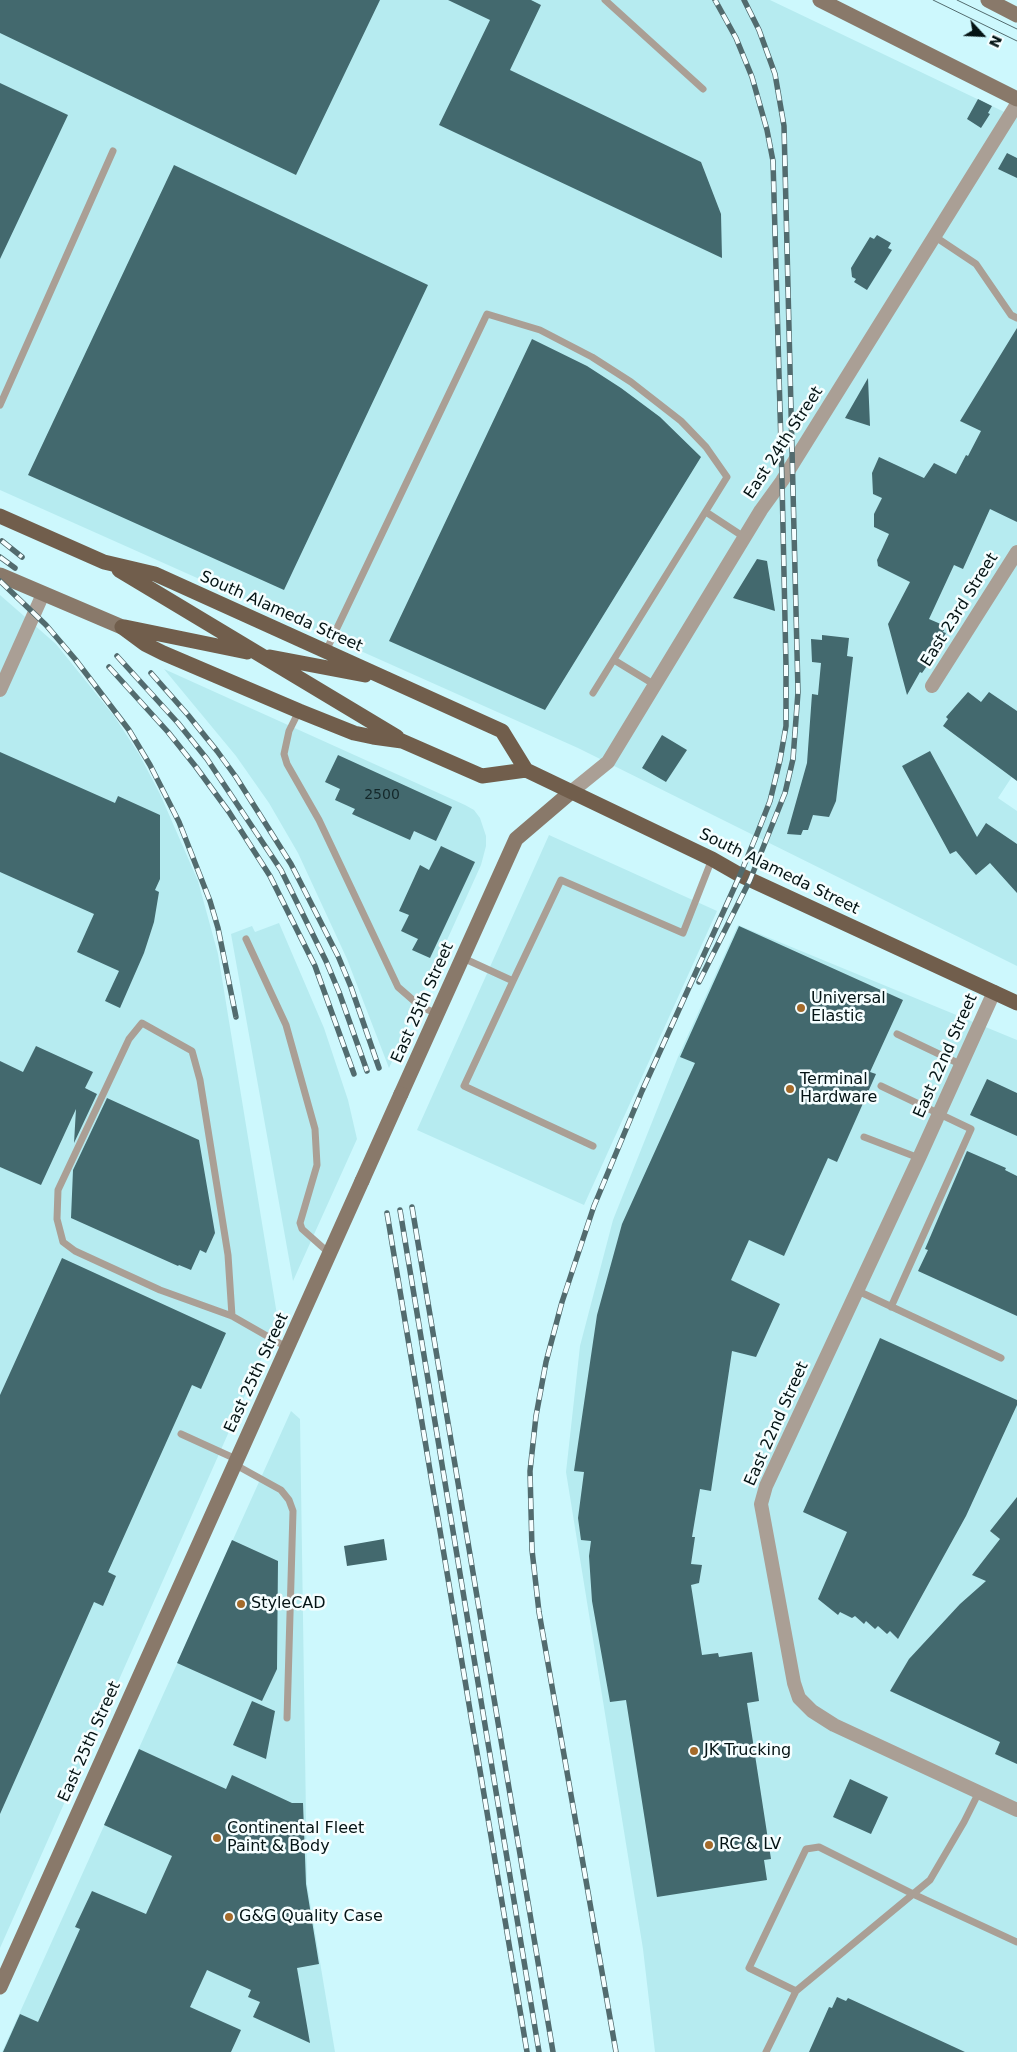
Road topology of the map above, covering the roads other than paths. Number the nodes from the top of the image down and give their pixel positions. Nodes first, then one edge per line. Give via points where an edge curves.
1 (605, 0) edge
2 (820, 0) edge
3 (988, 0) edge
4 (1017, 15) edge
5 (704, 89) dead end
6 (1017, 99) edge
7 (1017, 104) edge
8 (113, 151) dead end
9 (934, 236) junction
10 (1017, 318) edge
11 (0, 405) edge
12 (706, 512) junction
13 (0, 516) edge
14 (744, 537) junction
15 (1017, 552) edge
16 (104, 562) junction
17 (0, 575) edge
18 (43, 594) junction
19 (122, 626) junction
20 (326, 651) junction
21 (259, 655) junction
22 (614, 660) junction
23 (392, 680) junction
24 (655, 685) junction
25 (932, 686) dead end
26 (0, 690) edge
27 (593, 694) dead end
28 (298, 711) junction
29 (402, 741) junction
30 (526, 770) junction
31 (571, 792) junction
32 (712, 859) junction
33 (246, 939) dead end
34 (462, 957) junction
35 (514, 981) junction
36 (994, 992) junction
37 (1016, 1000) edge
38 (438, 1014) junction
39 (897, 1034) dead end
40 (962, 1065) junction
41 (881, 1086) dead end
42 (939, 1114) junction
43 (864, 1137) dead end
44 (593, 1146) dead end
45 (919, 1158) junction
46 (330, 1254) junction
47 (858, 1291) junction
48 (892, 1306) junction
49 (232, 1316) junction
50 (288, 1349) junction
51 (1001, 1358) dead end
52 (181, 1434) dead end
53 (235, 1461) junction
54 (287, 1718) dead end
55 (979, 1792) junction
56 (1017, 1810) edge
57 (913, 1894) junction
58 (1017, 1942) edge
59 (1, 1984) edge
60 (796, 1991) junction
61 (766, 2052) edge

1 - 5 lane
2 - 6 street
3 - 4 street
7 - 9 street, East 24th Street
8 - 11 lane
9 - 10 lane via 976,264 1011,315
9 - 14 street, East 24th Street
12 - 14 lane
12 - 20 lane via 728,477 681,421 592,357 540,330 487,314
12 - 22 lane
13 - 16 main road, South Alameda Street
14 - 24 street, East 24th Street
15 - 25 street, East 23rd Street
16 - 20 main road, South Alameda Street via 155,574
16 - 21 main road
17 - 18 street
18 - 19 street
18 - 26 street
19 - 21 main road
19 - 28 main road via 150,647
20 - 23 main road, South Alameda Street
21 - 23 main road
21 - 29 main road
22 - 24 lane
22 - 27 lane
23 - 30 main road, South Alameda Street via 502,731
24 - 31 street, East 24th Street via 608,762
28 - 29 main road via 354,732
28 - 38 lane via 284,754 287,764 319,820 398,987 421,1007
29 - 30 main road via 482,776
30 - 31 main road, South Alameda Street
31 - 32 main road, South Alameda Street
31 - 34 street, East 25th Street via 516,839
32 - 35 lane via 683,933 562,880
32 - 36 main road, South Alameda Street via 740,876
33 - 46 lane via 286,1025 315,1129 317,1165 300,1223 302,1229
34 - 35 lane
34 - 38 street, East 25th Street
35 - 44 lane via 464,1086
36 - 37 main road, South Alameda Street
36 - 40 street, East 22nd Street
38 - 46 street, East 25th Street, bridge
39 - 40 lane
40 - 42 street, East 22nd Street
41 - 42 lane
42 - 45 street, East 22nd Street
42 - 48 lane via 971,1129
43 - 45 lane
45 - 47 street, East 22nd Street
46 - 50 street, East 25th Street
47 - 48 lane
47 - 55 street, East 22nd Street via 766,1486 761,1504 794,1683 799,1698 834,1726
48 - 51 lane
49 - 49 lane via 228,1255 200,1080 192,1052 142,1023 129,1038 58,1190 58,1219 63,1242 160,1290
49 - 50 lane
50 - 53 street, East 25th Street
52 - 53 lane
53 - 54 lane via 281,1490 293,1511
53 - 59 street, East 25th Street
55 - 56 street, East 22nd Street
55 - 57 lane via 930,1880
57 - 58 lane
57 - 60 lane
57 - 60 lane via 819,1847 806,1849 750,1968
60 - 61 lane

